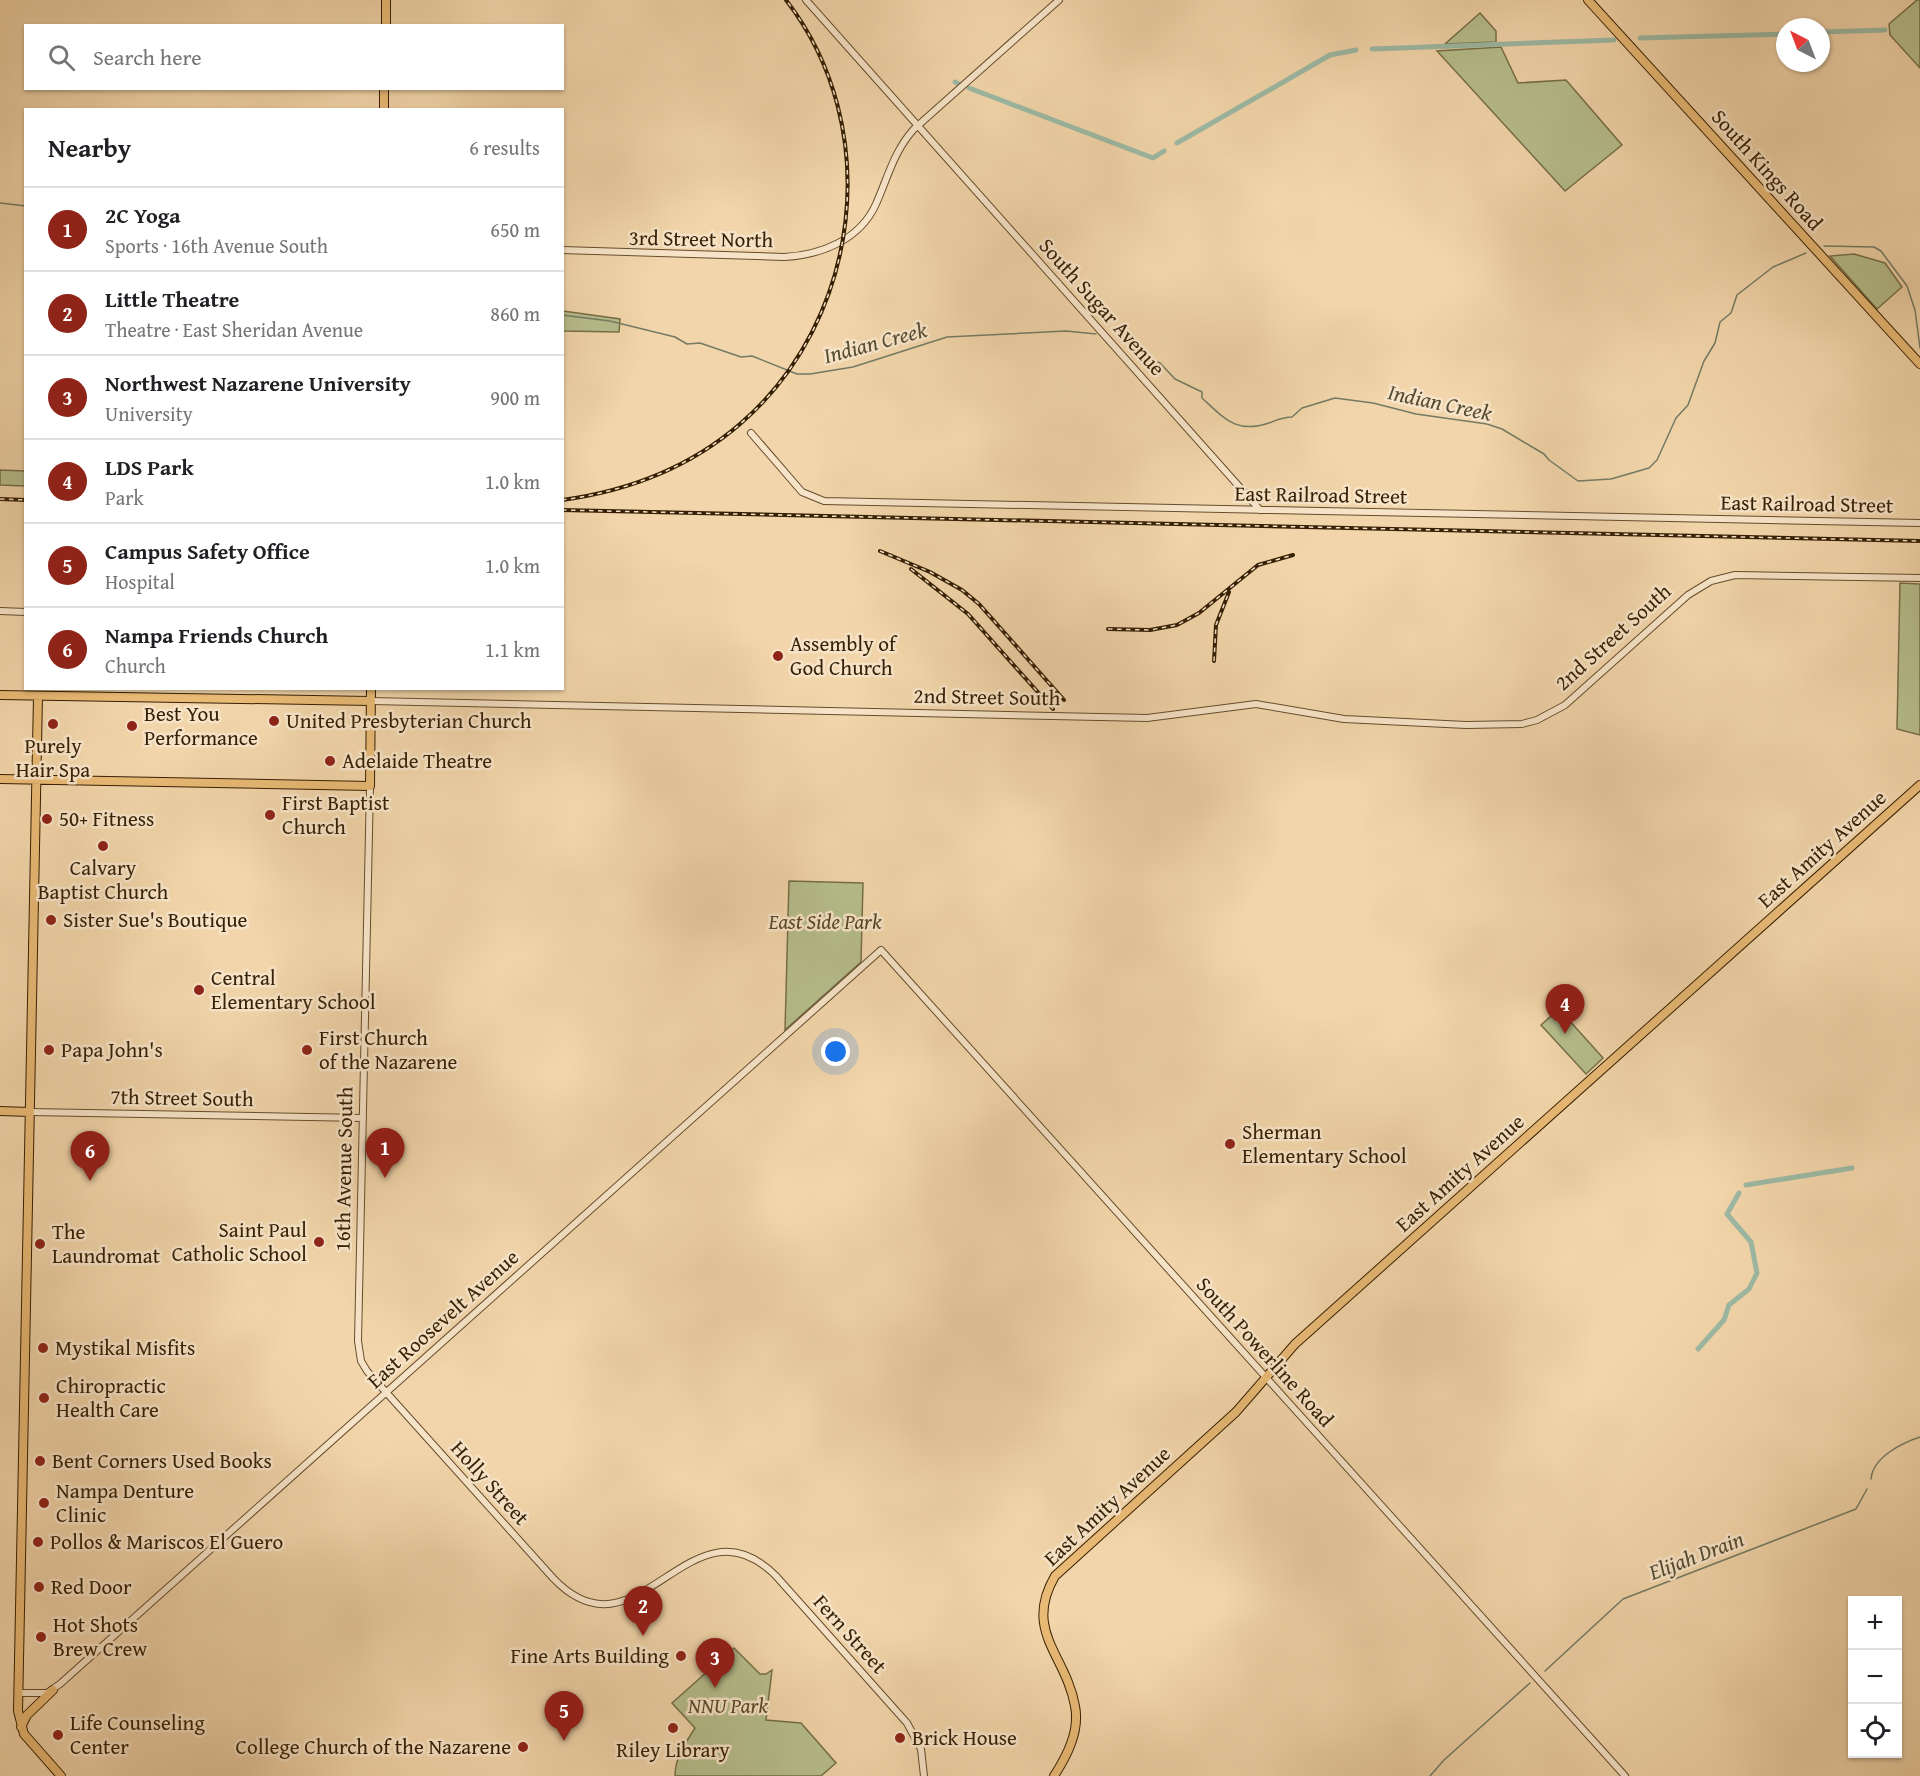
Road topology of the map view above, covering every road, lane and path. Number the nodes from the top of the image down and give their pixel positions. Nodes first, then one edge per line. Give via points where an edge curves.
1 (386, 0) edge
2 (806, 0) edge
3 (1059, 0) edge
4 (1588, 0) edge
5 (386, 24) edge
6 (384, 90) edge
7 (384, 108) edge
8 (917, 126) junction
9 (564, 250) edge
10 (1920, 364) edge
11 (751, 433) dead end
12 (1260, 510) junction
13 (1920, 523) edge
14 (1920, 578) edge
15 (0, 611) edge
16 (24, 612) edge
17 (371, 690) edge
18 (0, 695) edge
19 (38, 696) junction
20 (371, 701) junction
21 (0, 779) edge
22 (37, 780) junction
23 (1920, 785) edge
24 (369, 786) junction
25 (881, 950) joint
26 (0, 1111) edge
27 (30, 1112) junction
28 (363, 1118) junction
29 (361, 1361) joint
30 (1265, 1377) junction
31 (386, 1392) junction
32 (728, 1551) joint
33 (53, 1690) junction
34 (19, 1693) junction
35 (21, 1728) junction
36 (1057, 1772) edge
37 (61, 1776) edge
38 (924, 1776) edge
39 (1625, 1776) edge

1 - 5 main road
2 - 8 street, South Sugar Avenue
3 - 8 street, 3rd Street North
4 - 10 main road, South Kings Road
6 - 7 main road
8 - 9 street, 3rd Street North via 896,152 875,206 854,232 816,253 784,257
8 - 12 street, South Sugar Avenue
11 - 12 street, East Railroad Street via 802,492 824,501
12 - 13 street, East Railroad Street
14 - 20 street, 2nd Street South via 1748,574 1711,580 1683,600 1565,705 1537,720 1503,725 1344,719 1256,704 1147,718
15 - 16 street
17 - 20 main road, 16th Avenue South
18 - 19 main road, 2nd Street South
19 - 20 main road, 2nd Street South
19 - 22 main road
20 - 24 main road, 16th Avenue South
21 - 22 main road
22 - 24 main road
22 - 27 main road
23 - 30 main road, East Amity Avenue via 1295,1344
24 - 28 street, 16th Avenue South
25 - 30 street, South Powerline Road
25 - 31 street, East Roosevelt Avenue
26 - 27 main road, 7th Street South
27 - 28 street, 7th Street South
27 - 34 main road
28 - 29 street, 16th Avenue South via 358,1341
29 - 31 street, Holly Street
30 - 36 main road, East Amity Avenue via 1236,1412 1065,1565 1051,1583 1043,1604 1047,1638 1075,1706 1076,1728
30 - 39 street, South Powerline Road
31 - 32 street, Holly Street via 561,1586 587,1602 609,1605 641,1594 701,1556
31 - 33 street, East Roosevelt Avenue
32 - 38 street, Fern Street via 759,1561 776,1576 907,1723 918,1741
33 - 34 street
33 - 35 main road via 27,1715
34 - 35 main road
35 - 37 main road

